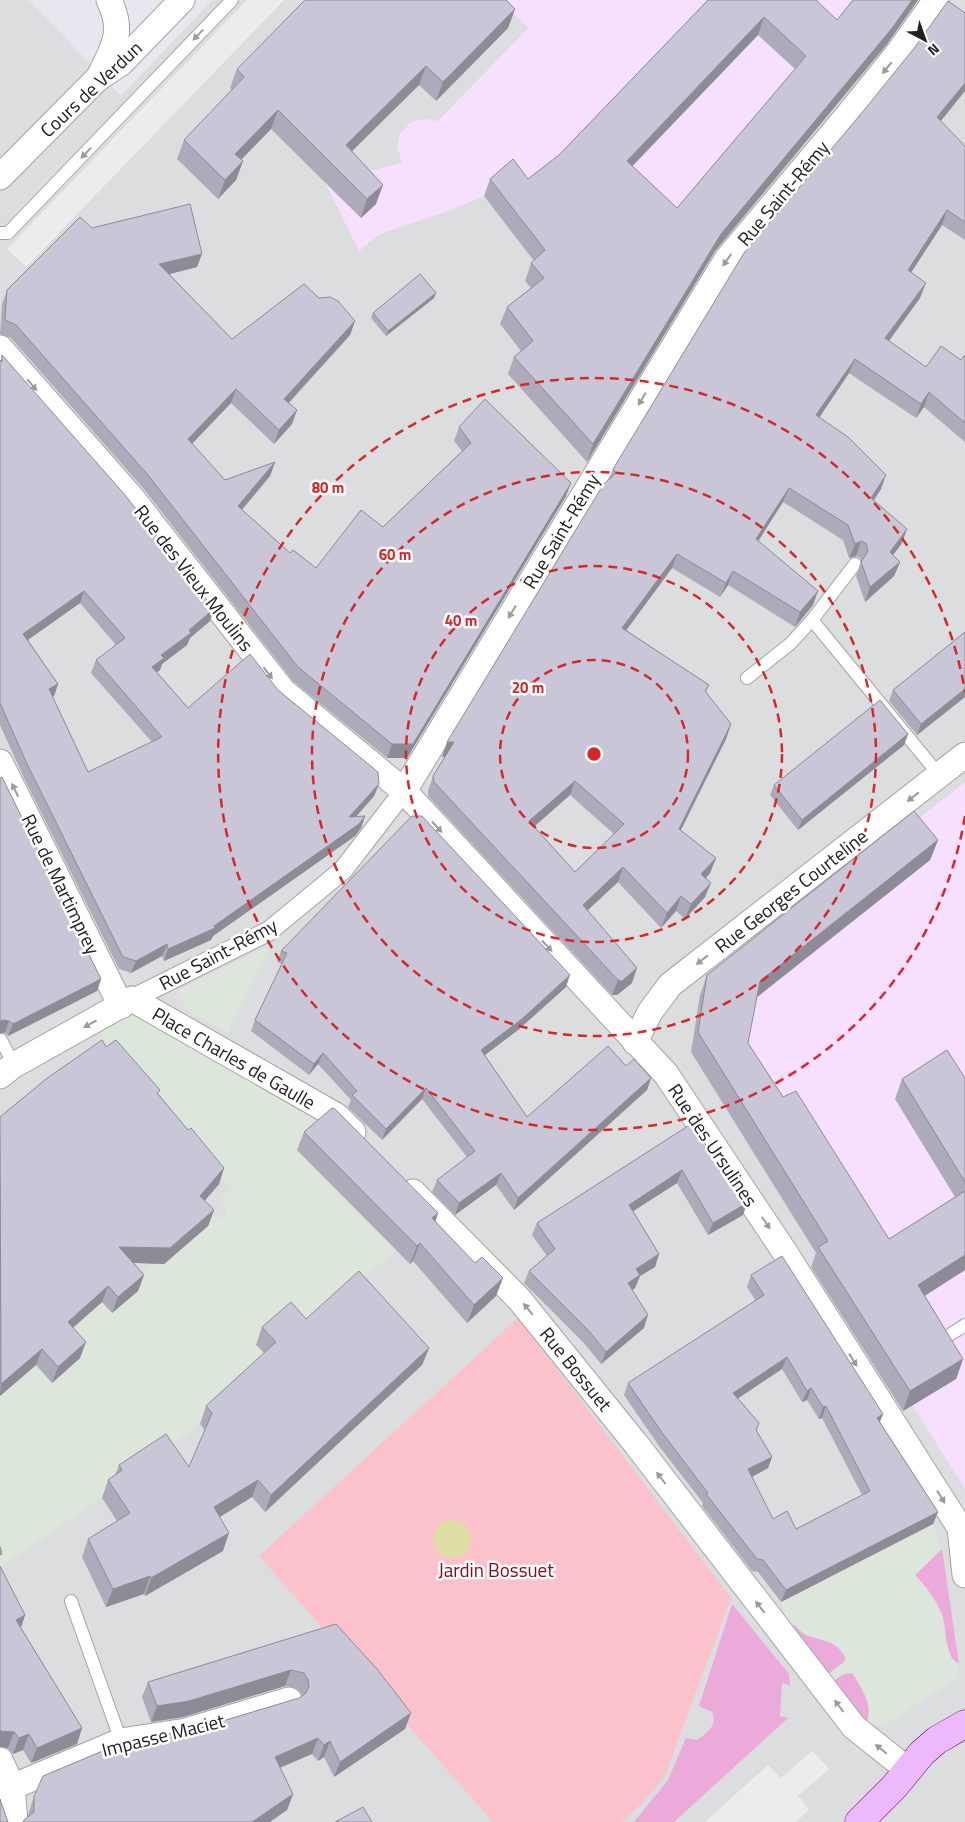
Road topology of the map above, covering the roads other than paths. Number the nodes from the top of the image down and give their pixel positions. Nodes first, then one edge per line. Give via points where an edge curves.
1 (109, 0) edge
2 (182, 0) edge
3 (232, 0) edge
4 (936, 0) edge
5 (98, 79) junction
6 (0, 177) edge
7 (0, 233) edge
8 (0, 348) edge
9 (855, 564) edge
10 (812, 620) junction
11 (747, 678) dead end
12 (965, 755) edge
13 (0, 762) edge
14 (940, 776) junction
15 (404, 791) junction
16 (127, 1003) junction
17 (1, 1040) edge
18 (635, 1042) junction
19 (5, 1071) edge
20 (372, 1151) edge
21 (400, 1179) edge
22 (965, 1325) edge
23 (952, 1334) dead end
24 (963, 1542) edge
25 (965, 1575) edge
26 (71, 1601) dead end
27 (289, 1700) edge
28 (964, 1729) edge
29 (121, 1741) junction
30 (0, 1760) edge
31 (908, 1770) junction
32 (6, 1789) edge
33 (15, 1822) edge
34 (859, 1822) edge

1 - 5 street via 118,25 117,37
2 - 5 street, Cours de Verdun via 121,63
3 -> 7 lane via 8,233
4 -> 15 street, Rue Saint-Rémy via 861,100 727,259
5 - 6 street, Cours de Verdun
8 -> 15 street, Rue des Vieux Moulins via 132,498 283,691
9 - 10 lane
10 - 11 lane via 790,644
10 - 14 lane
12 - 14 street, Rue Georges Courteline
16 -> 13 street, Rue de Martimprey via 24,826
14 -> 18 street, Rue Georges Courteline via 670,985 650,1012
15 - 16 street, Rue Saint-Rémy via 343,870 269,931
15 -> 18 street, Rue des Ursulines
16 -> 19 street
16 - 20 street, Place Charles de Gaulle via 337,1116
17 - 19 lane
18 -> 24 street, Rue des Ursulines via 666,1074 784,1251 960,1528
31 -> 21 street, Rue Bossuet via 854,1727 520,1298
22 - 23 lane
24 - 25 street, Rue des Ursulines
26 - 29 lane
27 - 29 street, Impasse Maciet via 186,1731
28 - 31 main road via 937,1740
29 - 32 street, Impasse Maciet
30 - 32 street
31 - 34 main road
32 - 33 street

